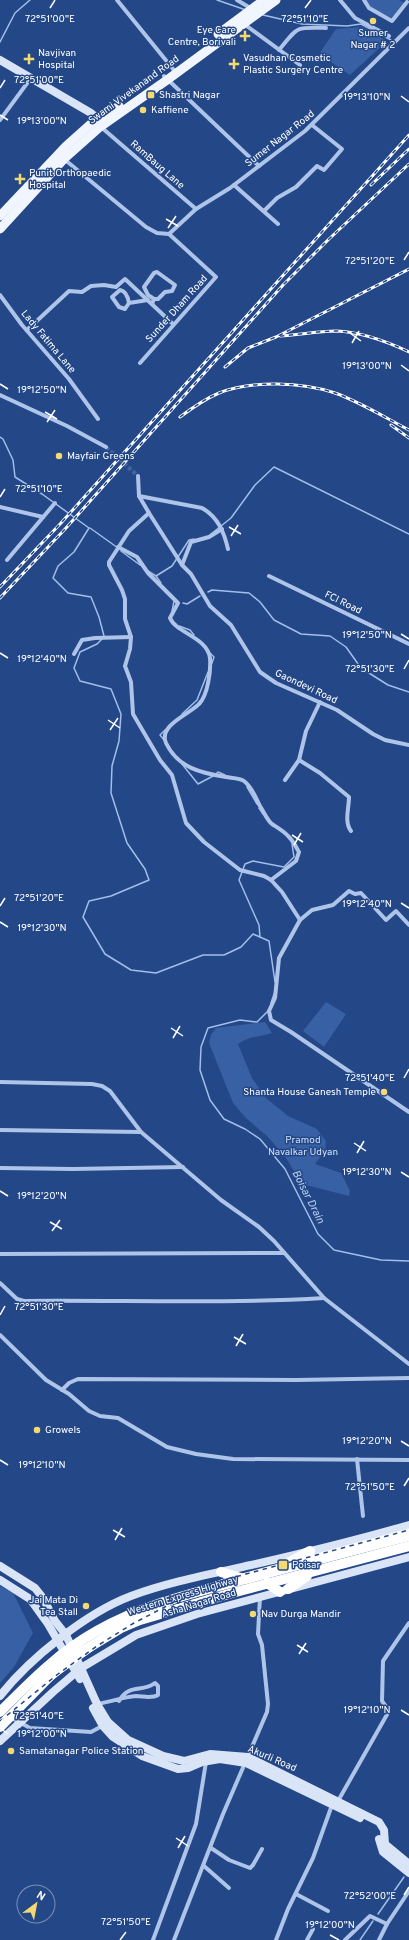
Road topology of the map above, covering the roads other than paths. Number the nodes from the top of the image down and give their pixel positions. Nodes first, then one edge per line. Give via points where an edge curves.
1 (117, 0) edge
2 (237, 0) edge
3 (264, 0) edge
4 (276, 0) edge
5 (341, 0) edge
6 (364, 0) edge
7 (406, 0) edge
8 (253, 12) junction
9 (243, 23) junction
10 (326, 28) dead end
11 (409, 28) edge
12 (389, 36) dead end
13 (279, 50) junction
14 (0, 60) edge
15 (300, 65) dead end
16 (0, 66) edge
17 (173, 69) junction
18 (166, 78) junction
19 (28, 82) junction
20 (0, 120) edge
21 (101, 125) junction
22 (312, 125) junction
23 (64, 159) junction
24 (259, 166) junction
25 (234, 185) junction
26 (196, 209) junction
27 (264, 211) junction
28 (0, 216) edge
29 (278, 224) dead end
30 (0, 229) edge
31 (169, 234) junction
32 (0, 295) edge
33 (148, 300) junction
34 (153, 301) junction
35 (129, 302) junction
36 (173, 324) junction
37 (26, 330) junction
38 (140, 363) dead end
39 (0, 395) edge
40 (98, 419) dead end
41 (106, 447) tunnel mouth
42 (138, 476) tunnel mouth
43 (139, 496) junction
44 (55, 503) dead end
45 (0, 507) edge
46 (149, 513) junction
47 (43, 517) junction
48 (222, 529) junction
49 (119, 545) junction
50 (228, 549) dead end
51 (7, 560) dead end
52 (182, 565) junction
53 (270, 576) dead end
54 (131, 637) junction
55 (409, 644) edge
56 (74, 654) dead end
57 (320, 702) junction
58 (409, 745) edge
59 (299, 760) junction
60 (285, 780) dead end
61 (351, 832) dead end
62 (271, 880) junction
63 (300, 920) junction
64 (409, 925) edge
65 (0, 1082) edge
66 (409, 1112) edge
67 (0, 1130) edge
68 (141, 1132) junction
69 (183, 1167) junction
70 (0, 1168) edge
71 (284, 1253) junction
72 (0, 1254) edge
73 (0, 1282) edge
74 (324, 1298) junction
75 (0, 1335) edge
76 (409, 1364) edge
77 (409, 1378) edge
78 (62, 1390) junction
79 (357, 1459) junction
80 (409, 1460) edge
81 (363, 1516) dead end
82 (409, 1525) edge
83 (409, 1536) edge
84 (409, 1546) edge
85 (310, 1551) junction
86 (409, 1557) edge
87 (334, 1561) junction
88 (0, 1566) edge
89 (282, 1568) junction
90 (317, 1570) junction
91 (221, 1572) junction
92 (244, 1579) junction
93 (0, 1580) edge
94 (266, 1583) junction
95 (284, 1591) junction
96 (260, 1597) junction
97 (409, 1623) edge
98 (66, 1635) junction
99 (58, 1641) junction
100 (79, 1670) junction
101 (0, 1696) edge
102 (119, 1701) junction
103 (97, 1704) junction
104 (3, 1709) edge
105 (10, 1717) junction
106 (20, 1722) junction
107 (105, 1724) junction
108 (0, 1727) edge
109 (0, 1741) edge
110 (247, 1760) junction
111 (206, 1762) junction
112 (335, 1803) junction
113 (211, 1848) junction
114 (262, 1849) dead end
115 (409, 1864) edge
116 (204, 1866) junction
117 (409, 1873) edge
118 (229, 1888) dead end
119 (409, 1891) edge
120 (296, 1894) junction
121 (328, 1911) dead end
122 (387, 1924) junction
123 (313, 1929) dead end
124 (153, 1940) edge
125 (174, 1940) edge
126 (276, 1940) edge
127 (307, 1940) edge
128 (345, 1940) edge
129 (379, 1940) edge

1 - 17 street
2 - 8 street
3 - 8 main road, Swami Vivekanand Road
4 - 8 main road, Swami Vivekanand Road
5 - 12 street via 355,18
6 - 7 street via 369,8 392,21
8 - 9 main road, Swami Vivekanand Road
8 - 17 main road, Swami Vivekanand Road
9 - 13 street
9 - 18 main road, Swami Vivekanand Road
10 - 13 street via 302,27 294,32
11 - 22 street, Sumer Nagar Road
13 - 15 street
14 - 21 street
16 - 19 street
17 - 18 main road, Swami Vivekanand Road
18 - 21 main road, Swami Vivekanand Road via 109,113
18 - 24 street
19 - 20 street
19 - 21 street
21 - 23 main road, Swami Vivekanand Road
21 - 26 street, RamBaug Lane
21 - 28 main road, Swami Vivekanand Road via 60,152
22 - 24 street, Sumer Nagar Road
22 - 27 street via 342,149 324,170 317,166 296,187 277,198
23 - 30 main road, Swami Vivekanand Road
23 - 31 street via 146,227 157,233
24 - 25 street, Sumer Nagar Road
25 - 26 street, Sumer Nagar Road
25 - 27 street
26 - 31 street, Sumer Nagar Road
27 - 29 street
31 - 36 street, Sunder Dham Road via 216,277
32 - 37 street, Lady Fatima Lane
33 - 34 street
33 - 35 street
33 - 37 street via 125,279 116,287 91,286 82,292 69,291
34 - 34 street via 144,287 156,272 175,287
34 - 36 street
35 - 35 street via 122,308 112,300 112,297 123,290
36 - 38 street, Sunder Dham Road
37 - 40 street, Lady Fatima Lane via 69,379
39 - 41 street
42 - 43 street
43 - 46 street
43 - 48 street via 202,508
44 - 47 street
45 - 47 street
46 - 49 street via 132,528
46 - 52 street
47 - 51 street
48 - 50 street
48 - 52 street via 209,537 192,542
49 - 54 street via 109,566 125,599 125,619
49 - 62 street via 137,557 148,573 178,603 170,618 172,623 194,636 210,656 210,674 204,696 199,704 167,729 165,741 184,766 217,776 243,780 252,789 271,823 289,837 299,852 296,861
52 - 57 street, Gaondevi Road via 191,574 210,606 231,626 260,672 276,683
53 - 55 street, FCI Road
54 - 56 street via 82,640
54 - 62 street via 125,666 131,682 134,718 172,775 186,823 204,842 240,870
57 - 58 street, Gaondevi Road via 385,740
57 - 59 street via 306,731
59 - 60 street
59 - 61 street via 320,773 349,797 347,827
62 - 63 street
63 - 64 street via 312,910 333,905 349,891 361,893 386,920 396,911
63 - 66 street via 279,958 275,998 269,1011 271,1020
65 - 68 street via 102,1086 110,1091
67 - 68 street
68 - 69 street
69 - 70 street
69 - 71 street via 221,1200 259,1227
71 - 72 street
71 - 74 street
73 - 74 street via 17,1299 24,1301 154,1302
74 - 76 street
75 - 78 street via 46,1380
77 - 78 street via 78,1379
78 - 79 street via 88,1411 100,1416 118,1418 167,1447 196,1454 233,1459
79 - 80 street
79 - 81 street
82 - 85 street
83 - 87 highway
84 - 87 highway
85 - 89 highway
85 - 91 street
86 - 95 street, Asha Nagar Road
87 - 89 highway, Western Express Highway
87 - 90 highway, Western Express Highway
88 - 98 street, Akurli Road via 35,1588
89 - 92 highway, Western Express Highway
90 - 94 highway, Western Express Highway
90 - 95 highway
91 - 92 highway
91 - 98 street via 131,1596 100,1612
92 - 104 highway, Western Express Highway via 158,1603 97,1630 36,1675
93 - 99 street, Akurli Road via 30,1599
94 - 95 highway
94 - 105 highway, Western Express Highway via 121,1628 73,1657
95 - 96 street, Asha Nagar Road
96 - 100 street, Asha Nagar Road via 197,1614 136,1635
96 - 110 street via 258,1634 262,1645 268,1704
97 - 112 street via 383,1661 382,1701 388,1711
98 - 99 street
98 - 100 street, Akurli Road
99 - 100 street, Akurli Road
99 - 101 street via 20,1673
100 - 103 street, Akurli Road
100 - 106 street, Asha Nagar Road
100 - 107 street, Akurli Road
102 - 102 street via 136,1696 154,1697 158,1695 158,1686 155,1683 149,1688 133,1688 123,1694
102 - 103 street
103 - 107 street, Akurli Road
105 - 106 street
105 - 108 highway, Western Express Highway
106 - 107 street via 30,1728 91,1732
106 - 109 street, Asha Nagar Road
107 - 110 street, Akurli Road via 128,1740 164,1756 184,1761 210,1754
107 - 111 street, Akurli Road via 124,1745 161,1764 178,1769
110 - 111 street, Akurli Road via 220,1759
110 - 112 street, Akurli Road
110 - 113 street
111 - 124 street via 196,1824
112 - 115 street, Akurli Road via 378,1822 384,1830 385,1844
112 - 117 street, Akurli Road via 376,1826 380,1831 380,1846 383,1852
112 - 120 street
113 - 114 street via 229,1860 250,1868
113 - 116 street
116 - 118 street
116 - 125 street
119 - 122 street
120 - 121 street
120 - 126 street
122 - 128 street via 370,1916
122 - 129 street
123 - 127 street

